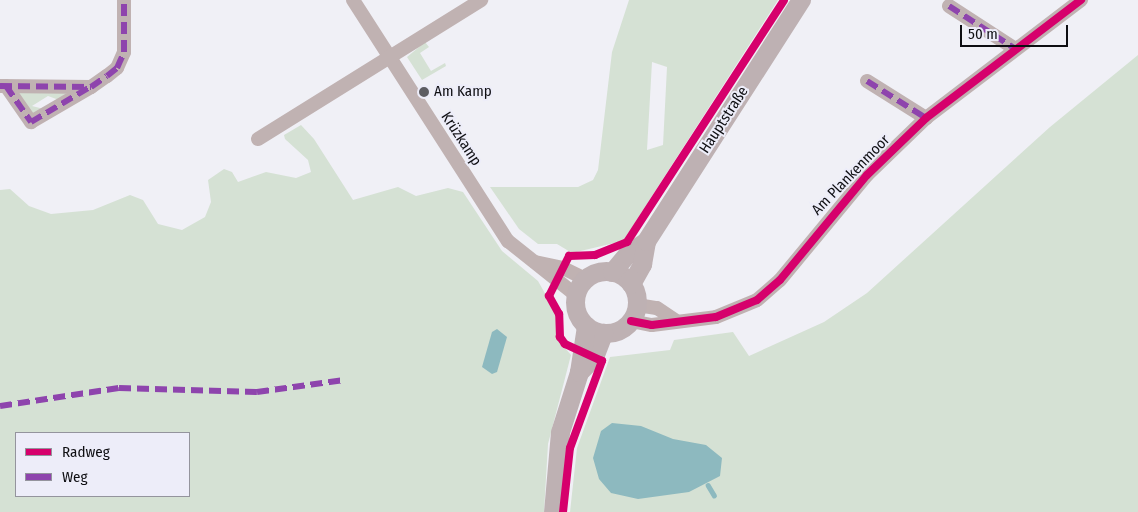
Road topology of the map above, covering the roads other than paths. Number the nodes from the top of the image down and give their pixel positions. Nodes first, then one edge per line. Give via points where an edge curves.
1 (124, 0) edge
2 (353, 0) edge
3 (481, 0) edge
4 (801, 0) edge
5 (1081, 0) edge
6 (949, 6) dead end
7 (1014, 48) junction
8 (390, 58) junction
9 (867, 81) dead end
10 (3, 86) edge
11 (91, 87) junction
12 (926, 118) junction
13 (258, 139) dead end
14 (646, 241) junction
15 (535, 262) junction
16 (612, 272) junction
17 (586, 279) junction
18 (631, 284) junction
19 (576, 295) junction
20 (634, 313) junction
21 (595, 330) junction
22 (553, 512) edge

1 - 11 street via 122,60
2 - 8 street, Krüzkamp
3 - 8 street
4 - 14 main road, Hauptstraße
5 - 7 street, Am Plankenmoor
6 - 7 street
7 - 12 street, Am Plankenmoor
8 - 13 street
8 - 15 street, Krüzkamp via 508,241
9 - 12 street
10 - 11 street
10 - 11 street via 31,122
12 - 20 street, Am Plankenmoor via 838,206 767,292 725,315 652,324
14 - 16 main road, Hauptstraße via 627,254
14 - 18 main road, Hauptstraße via 642,264
15 - 17 street, Krüzkamp via 563,268
15 - 19 street, Krüzkamp
16 - 17 main road via 599,272
16 - 18 main road
17 - 19 main road
18 - 20 main road
19 - 21 main road via 576,312
20 - 21 main road via 620,330
21 - 22 main road via 560,432

